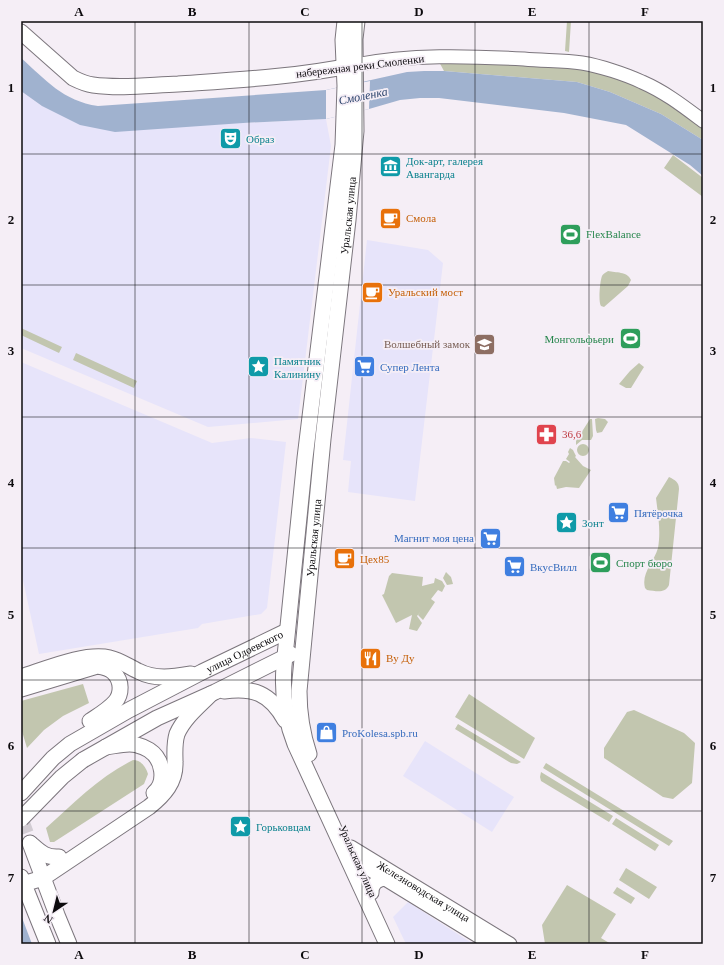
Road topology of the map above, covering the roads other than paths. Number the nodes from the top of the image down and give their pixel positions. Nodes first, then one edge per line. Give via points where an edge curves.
1 (345, 21) edge
2 (357, 21) edge
3 (21, 32) edge
4 (350, 66) junction
5 (350, 113) junction
6 (703, 121) edge
7 (287, 631) junction
8 (303, 648) junction
9 (285, 658) junction
10 (202, 672) junction
11 (21, 677) edge
12 (21, 689) edge
13 (213, 693) junction
14 (290, 728) junction
15 (70, 744) junction
16 (106, 746) junction
17 (21, 793) edge
18 (21, 819) edge
19 (348, 847) junction
20 (59, 857) junction
21 (359, 863) junction
22 (42, 873) junction
23 (385, 879) junction
24 (22, 880) edge
25 (372, 893) junction
26 (48, 944) edge
27 (69, 944) edge
28 (387, 944) edge
29 (396, 944) edge
30 (491, 944) edge
31 (510, 944) edge

1 - 4 main road via 343,40
2 - 4 main road
3 - 4 main road, набережная реки Смоленки via 73,78 100,86 216,82 319,72
4 - 5 main road
4 - 6 street, набережная реки Смоленки via 439,56 582,63 642,82 671,97
5 - 7 main road, Уральская улица via 343,145
5 - 8 main road, Уральская улица via 356,131
7 - 8 main road, улица Одоевского
7 - 9 main road, Уральская улица
7 - 10 main road, улица Одоевского
8 - 9 main road
8 - 19 main road, Уральская улица via 299,700 304,736
9 - 13 main road
9 - 14 main road, Уральская улица via 283,693
10 - 11 main road via 167,678 154,677 111,658 97,657 77,660
10 - 15 main road, улица Одоевского
12 - 15 main road via 97,666 115,673 120,683 116,701 106,711 78,729
13 - 14 main road via 244,690 262,695 278,707
13 - 16 main road via 157,718
13 - 22 main road via 187,719 178,734 174,748 174,775 161,797
14 - 19 main road, Уральская улица via 298,749
15 - 17 main road via 53,758
16 - 18 main road, bridge via 62,777
16 - 20 main road via 135,744 149,750 159,761 163,778 157,790 144,801
19 - 21 main road, Уральская улица
19 - 28 main road, Уральская улица
19 - 31 street, Железноводская улица
20 - 22 main road
20 - 22 main road via 41,854 30,844
21 - 23 street, Железноводская улица
21 - 25 main road, Уральская улица
22 - 24 main road
22 - 27 main road
23 - 25 street via 376,882
23 - 30 street, Железноводская улица
24 - 26 main road
25 - 29 main road, Уральская улица

